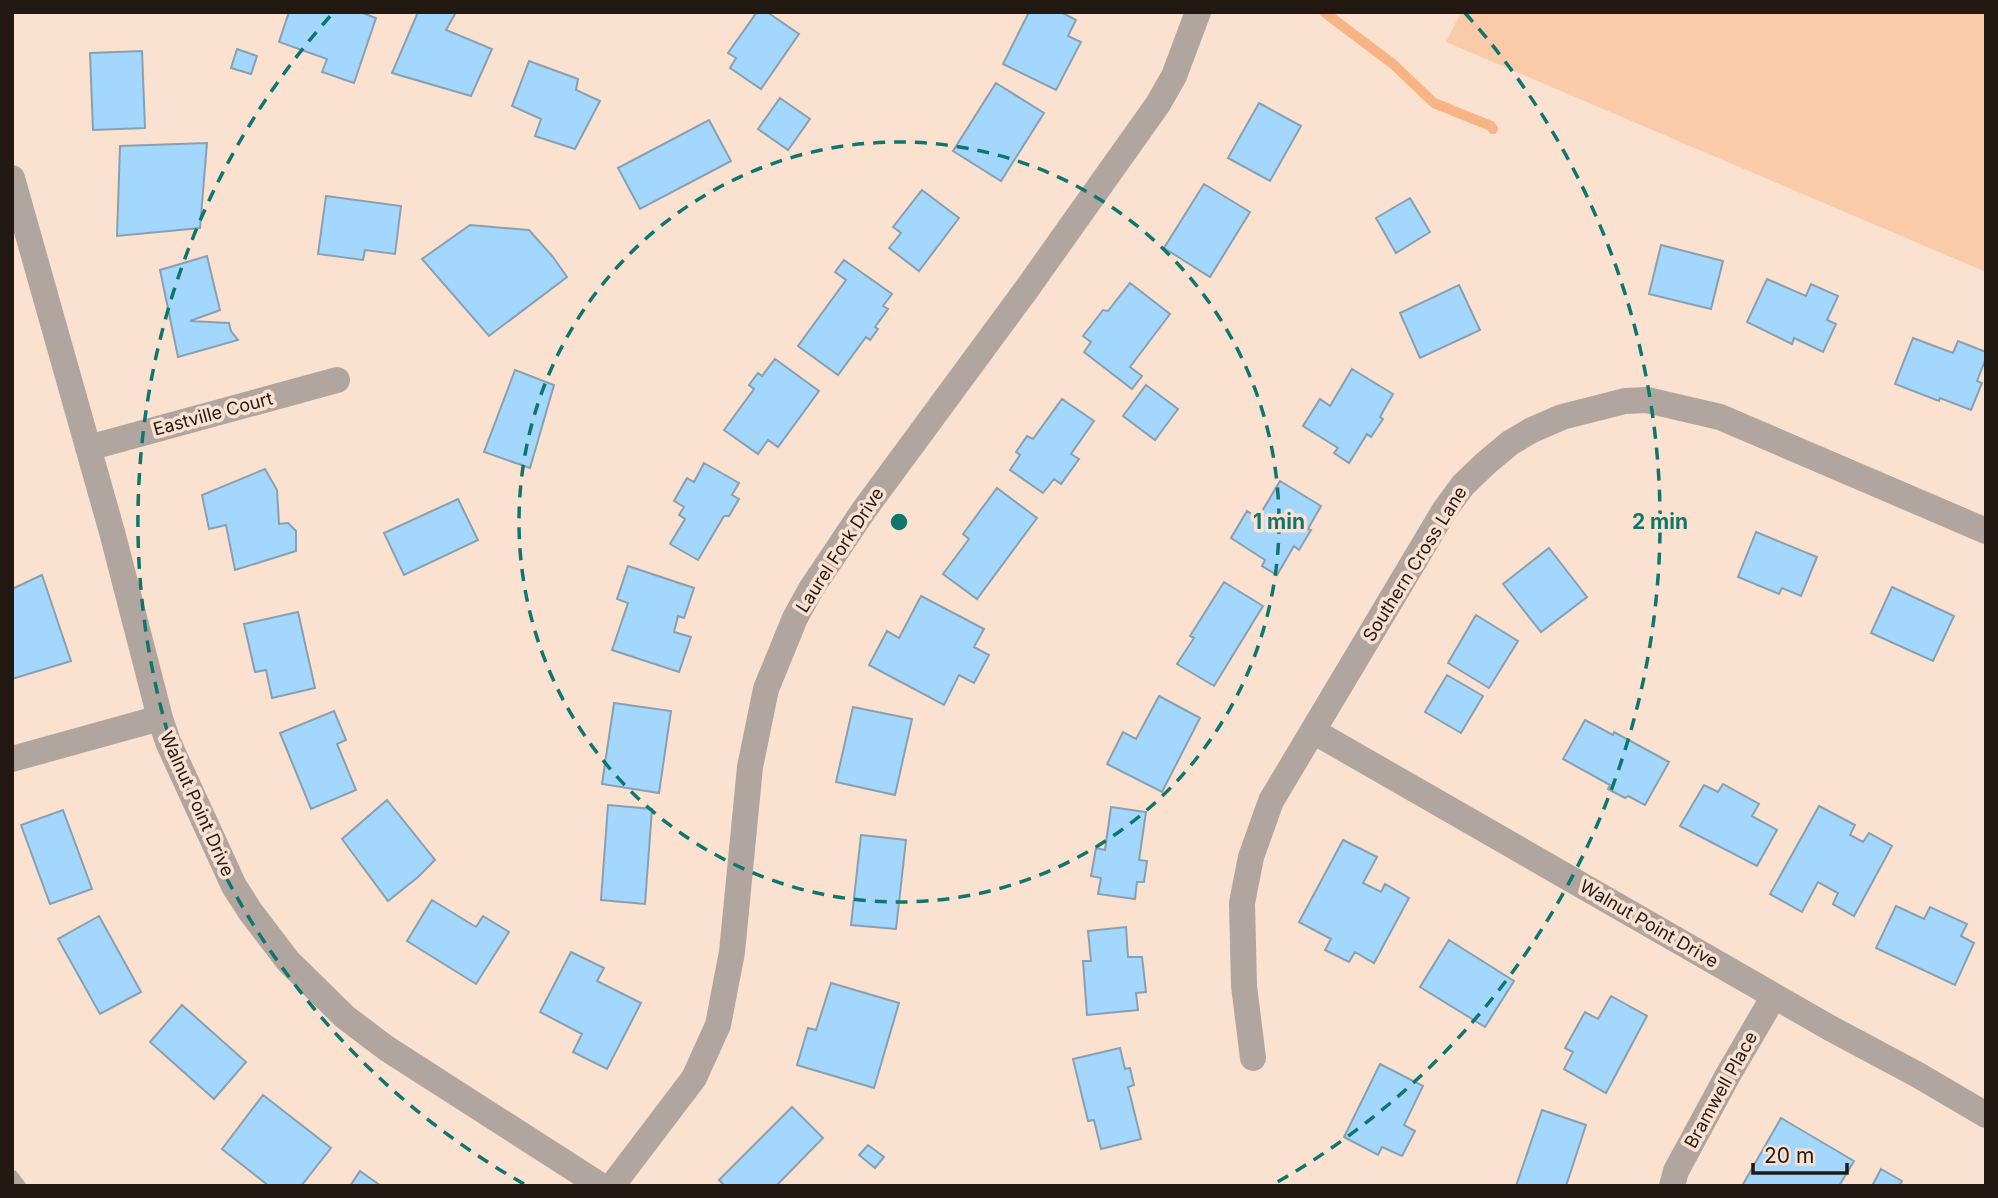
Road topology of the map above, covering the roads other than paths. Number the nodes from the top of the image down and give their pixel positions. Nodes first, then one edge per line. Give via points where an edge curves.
1 (1198, 12) edge
2 (12, 178) edge
3 (337, 380) dead end
4 (88, 448) junction
5 (1986, 531) edge
6 (160, 718) junction
7 (1313, 732) junction
8 (12, 759) edge
9 (1774, 996) junction
10 (1254, 1058) dead end
11 (1986, 1115) edge
12 (12, 1177) edge
13 (19, 1186) edge
14 (601, 1186) edge
15 (612, 1186) edge
16 (1672, 1186) edge

1 - 15 street, Laurel Fork Drive via 1174,76 1158,104 864,510 795,618 766,689 750,766 732,951 718,1025 694,1078
2 - 4 street, Walnut Point Drive
3 - 4 street, Eastville Court
4 - 6 street, Walnut Point Drive
5 - 7 street, Southern Cross Lane via 1720,417 1647,400 1562,417 1510,443 1463,485
6 - 8 street
6 - 14 street, Walnut Point Drive via 234,886 288,961 345,1017 386,1048
7 - 9 street, Walnut Point Drive
7 - 10 street, Southern Cross Lane via 1271,801 1251,857 1242,903 1244,986
9 - 11 street, Walnut Point Drive
9 - 16 street, Bramwell Place via 1682,1159
12 - 13 lane

